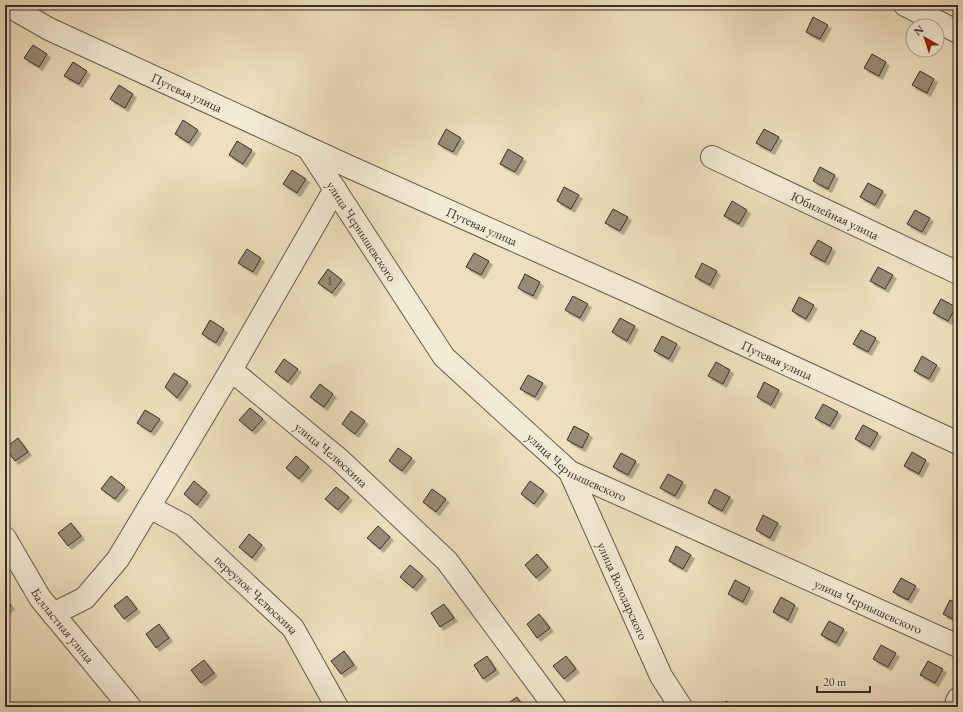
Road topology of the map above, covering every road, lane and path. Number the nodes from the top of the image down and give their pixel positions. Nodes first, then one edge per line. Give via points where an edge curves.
1 (8, 5) edge
2 (905, 5) edge
3 (958, 32) edge
4 (308, 148) junction
5 (712, 157) dead end
6 (335, 189) junction
7 (958, 273) edge
8 (231, 370) junction
9 (958, 443) edge
10 (570, 472) junction
11 (149, 507) junction
12 (5, 538) edge
13 (53, 614) junction
14 (958, 646) edge
15 (958, 699) edge
16 (130, 707) edge
17 (337, 707) edge
18 (555, 707) edge
19 (681, 707) edge
20 (954, 707) edge

1 - 4 street, Путевая улица via 49,29
2 - 3 street
4 - 6 street, улица Чернышевского
4 - 9 street, Путевая улица
5 - 7 street, Юбилейная улица
6 - 8 street
6 - 10 street, улица Чернышевского via 444,357
8 - 11 street
8 - 18 street, улица Челюскина via 340,460 447,561
10 - 14 street, улица Чернышевского
10 - 19 street, улица Володарского via 661,676
11 - 13 street via 118,559 85,598
11 - 17 street, переулок Челюскина via 183,525 293,628
12 - 13 street, Балластная улица via 40,598
13 - 16 street, Балластная улица
15 - 20 street

